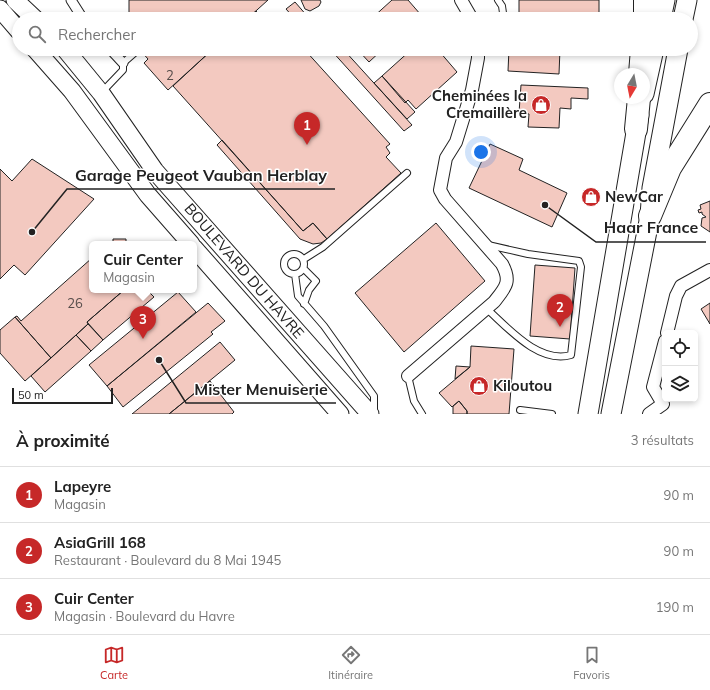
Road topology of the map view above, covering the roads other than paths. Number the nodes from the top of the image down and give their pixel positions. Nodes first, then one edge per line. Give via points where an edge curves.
1 (15, 0) edge
2 (71, 0) edge
3 (462, 0) edge
4 (498, 0) edge
5 (645, 0) edge
6 (665, 0) edge
7 (687, 0) edge
8 (0, 9) edge
9 (28, 12) edge
10 (79, 12) edge
11 (468, 12) edge
12 (503, 12) edge
13 (644, 12) edge
14 (662, 12) edge
15 (684, 12) edge
16 (12, 23) edge
17 (41, 56) edge
18 (70, 56) edge
19 (117, 56) edge
20 (130, 56) edge
21 (478, 56) edge
22 (641, 56) edge
23 (652, 56) edge
24 (677, 56) edge
25 (123, 62) junction
26 (640, 68) edge
27 (650, 68) edge
28 (101, 93) junction
29 (638, 104) edge
30 (642, 104) edge
31 (710, 104) edge
32 (636, 129) junction
33 (408, 173) dead end
34 (625, 194) junction
35 (651, 207) junction
36 (188, 241) edge
37 (485, 245) junction
38 (197, 251) edge
39 (304, 259) junction
40 (304, 269) junction
41 (710, 270) edge
42 (295, 274) junction
43 (304, 304) junction
44 (487, 309) junction
45 (668, 330) edge
46 (662, 354) edge
47 (408, 376) joint
48 (520, 410) dead end
49 (340, 414) edge
50 (370, 414) edge
51 (374, 414) edge
52 (422, 414) edge
53 (552, 414) edge
54 (588, 414) edge
55 (611, 414) edge
56 (649, 414) edge

1 - 9 main road
2 - 10 street
3 - 11 street
4 - 12 lane
5 - 13 highway
6 - 14 main road
7 - 15 main road
8 - 16 main road
17 - 36 main road, BOULEVARD DU HAVRE via 72,92 148,195
18 - 28 main road, BOULEVARD DU HAVRE
19 - 25 street
20 - 25 lane
21 - 37 street via 472,90 456,142 446,158 440,190
22 - 26 highway
23 - 27 main road
24 - 35 main road
25 - 28 lane via 122,70
28 - 50 main road, BOULEVARD DU HAVRE via 155,171
29 - 32 highway
30 - 32 main road
31 - 35 highway via 670,168
32 - 34 main road
33 - 39 lane via 323,247
34 - 35 main road
34 - 54 main road
35 - 55 main road
37 - 44 street via 502,264 507,281 506,288
37 - 44 lane via 579,261 581,267 571,355 561,358 548,356 525,342
38 - 49 main road, BOULEVARD DU HAVRE
39 - 40 lane
39 - 42 lane via 294,253 286,258 285,268 289,273
40 - 42 lane
40 - 43 lane via 316,281 309,290
41 - 45 street via 681,286
42 - 43 lane via 298,296
43 - 51 lane via 324,326 374,396
44 - 47 street
46 - 56 street via 654,387 663,404
47 - 52 lane via 414,401
48 - 53 lane

